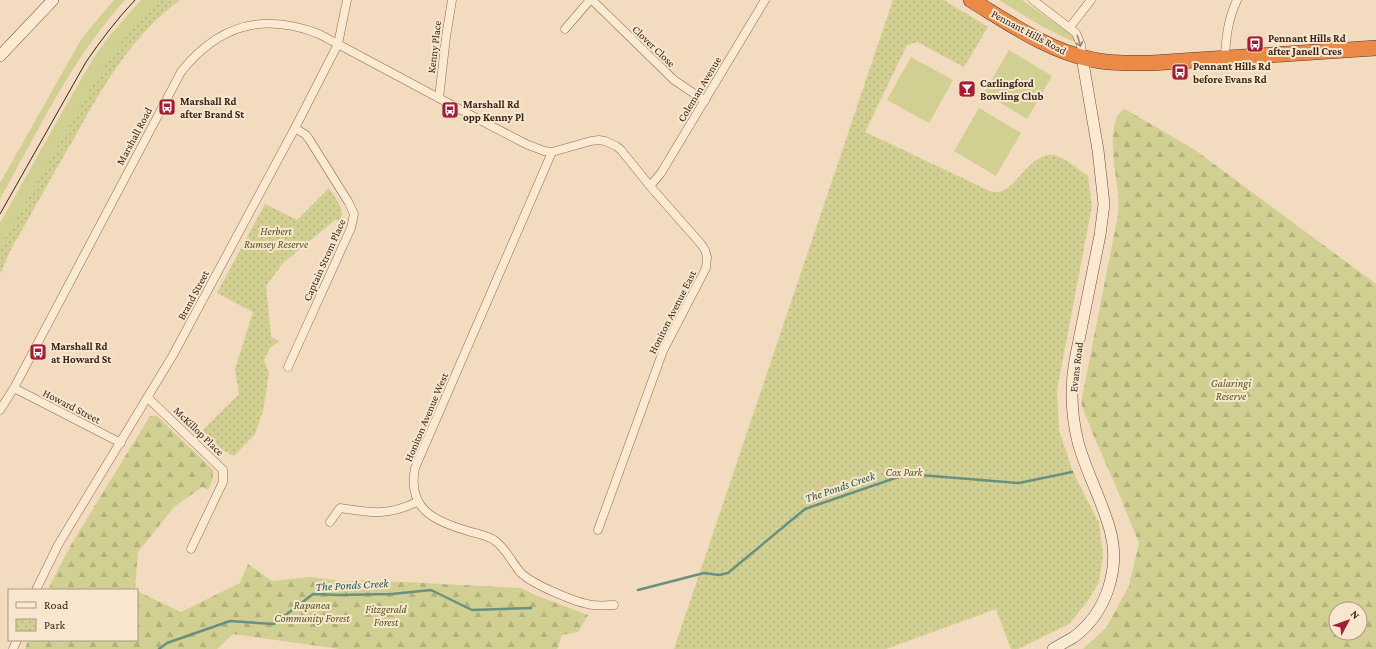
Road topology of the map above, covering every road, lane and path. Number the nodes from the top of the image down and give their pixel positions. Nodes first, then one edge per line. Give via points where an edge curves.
1 (53, 0) edge
2 (347, 0) edge
3 (452, 0) edge
4 (591, 0) edge
5 (764, 0) edge
6 (971, 0) edge
7 (1033, 0) edge
8 (1091, 0) edge
9 (1237, 0) edge
10 (1070, 27) junction
11 (565, 29) dead end
12 (338, 44) junction
13 (1376, 48) edge
14 (0, 56) edge
15 (1082, 58) junction
16 (1224, 58) junction
17 (439, 98) junction
18 (705, 102) junction
19 (294, 128) junction
20 (552, 152) junction
21 (650, 186) junction
22 (288, 367) dead end
23 (14, 388) junction
24 (148, 398) junction
25 (0, 410) edge
26 (121, 443) junction
27 (417, 502) junction
28 (330, 522) dead end
29 (598, 530) dead end
30 (191, 549) dead end
31 (36, 589) edge
32 (614, 605) dead end
33 (1053, 649) edge

1 - 14 street
2 - 12 street, Brand Street
3 - 17 street, Kenny Place
4 - 11 street, Clover Close
4 - 18 street, Clover Close via 674,80
5 - 18 street, Coleman Avenue
6 - 15 highway, Pennant Hills Road via 1046,43
7 - 10 street
8 - 10 street
9 - 16 street via 1230,16
10 -> 15 street via 1078,37
12 - 17 street, Marshall Road
12 - 19 street, Brand Street
12 - 23 street, Marshall Road via 303,28 287,24 259,24 244,26 222,35 211,41 190,60 170,92
13 - 16 highway, Pennant Hills Road
15 - 16 highway, Pennant Hills Road via 1130,63
15 - 33 street, Evans Road via 1097,143 1104,204 1072,379 1073,419 1085,463 1111,531 1114,559 1109,586 1096,613 1075,636
17 - 20 street, Marshall Road via 526,144
18 - 21 street, Coleman Avenue via 662,173
19 - 22 street, Captain Strom Place via 309,139 354,214 352,228
19 - 24 street, Brand Street
20 - 21 street, Honiton Avenue East via 591,141 605,141 621,150
20 - 27 street, Honiton Avenue West via 415,468 413,483
21 - 29 street, Honiton Avenue East via 701,244 705,250 706,268 670,334
23 - 25 street, Marshall Road
23 - 26 street, Howard Street
24 - 26 street, Brand Street
24 - 30 street, McKillop Place via 223,470 223,482
26 - 31 street, Brand Street via 58,545
27 - 28 street via 401,510 379,513 340,508
27 - 32 street via 423,510 440,521 494,540 520,572 537,585 591,605

